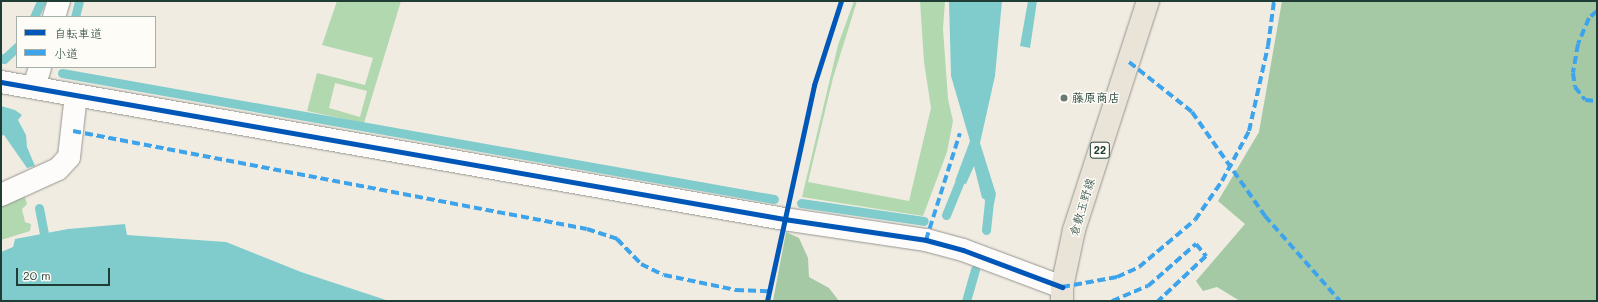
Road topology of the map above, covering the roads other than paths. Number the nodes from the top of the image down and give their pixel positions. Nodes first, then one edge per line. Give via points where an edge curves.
1 (59, 1) edge
2 (1148, 1) edge
3 (54, 16) edge
4 (37, 77) edge
5 (1, 82) edge
6 (76, 94) junction
7 (1, 195) edge
8 (1062, 294) edge

1 - 3 street
2 - 8 main road, 倉敷玉野線 / 22 via 1074,230
4 - 5 street
4 - 6 street
6 - 7 street via 69,157 58,169
6 - 8 street via 784,219 926,240 964,250

